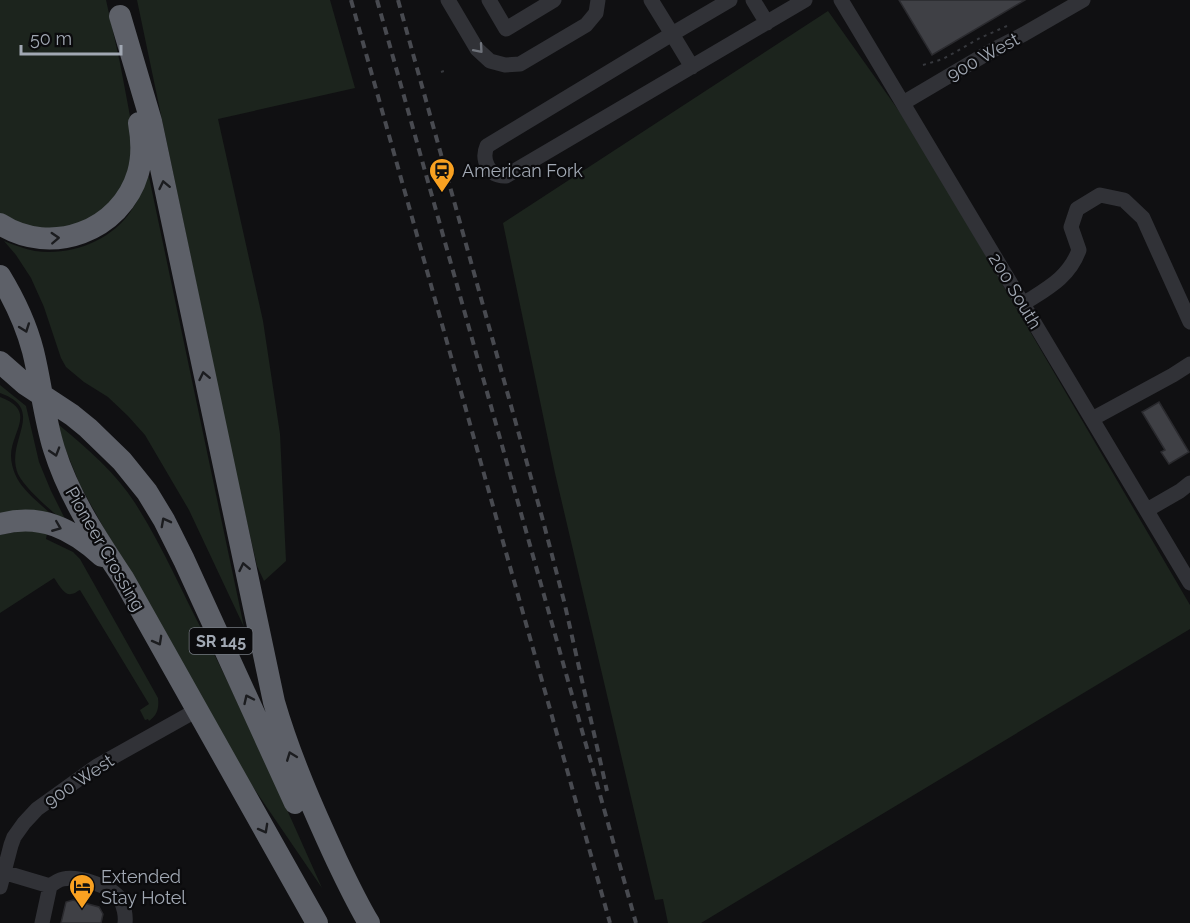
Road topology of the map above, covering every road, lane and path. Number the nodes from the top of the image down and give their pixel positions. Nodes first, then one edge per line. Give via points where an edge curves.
1 (448, 0) edge
2 (489, 0) edge
3 (554, 0) edge
4 (597, 0) edge
5 (651, 0) edge
6 (730, 0) edge
7 (753, 0) edge
8 (805, 0) edge
9 (841, 0) edge
10 (1083, 0) edge
11 (1060, 6) edge
12 (119, 8) edge
13 (767, 23) junction
14 (1013, 23) dead end
15 (672, 34) junction
16 (923, 65) dead end
17 (692, 67) junction
18 (447, 70) dead end
19 (441, 72) dead end
20 (903, 103) junction
21 (0, 224) edge
22 (0, 276) edge
23 (1023, 304) junction
24 (1190, 322) edge
25 (0, 362) edge
26 (1190, 364) edge
27 (42, 395) junction
28 (1092, 419) junction
29 (1190, 483) edge
30 (1147, 510) junction
31 (0, 524) edge
32 (123, 578) junction
33 (1190, 583) edge
34 (197, 710) junction
35 (2, 879) edge
36 (50, 886) junction
37 (42, 923) edge
38 (125, 923) edge
39 (316, 923) edge
40 (353, 923) edge
41 (369, 923) edge

1 -> 4 street via 477,49 490,61 505,65 520,64 586,25 597,14
2 - 3 street via 506,29
5 - 15 street
6 - 15 street
7 - 13 street
8 - 13 street
9 - 20 street, 200 South
10 - 11 street, 900 West
11 - 20 street, 900 West
21 -> 12 highway via 37,238 71,236 108,218 129,193 142,150
41 -> 12 highway via 302,782 273,702 151,121
13 - 17 street
14 - 16 path
15 - 17 street
15 - 17 street via 491,143 485,150 489,170 506,176
18 - 19 path
20 - 23 street, 200 South
22 -> 27 highway, SR 145 via 31,343
23 - 24 street via 1059,281 1075,263 1079,250 1071,226 1077,209 1100,195 1124,200 1143,218
23 - 28 street, 200 South
25 - 27 highway, SR 145
26 - 28 street
27 -> 32 highway, Pioneer Crossing / SR 145 via 54,447 69,487 88,525
40 -> 27 highway, SR 145 via 153,501 106,444
28 - 30 street, 200 South
29 - 30 street
30 - 33 street, 200 South
31 -> 32 highway via 28,520 63,528 100,554
32 -> 34 highway, Pioneer Crossing / SR 145
34 - 35 street, 900 West via 98,766 37,809 14,837
34 -> 39 highway, Pioneer Crossing / SR 145
35 - 36 street
36 - 37 street
36 - 38 street via 60,879 73,878 98,884 120,899

